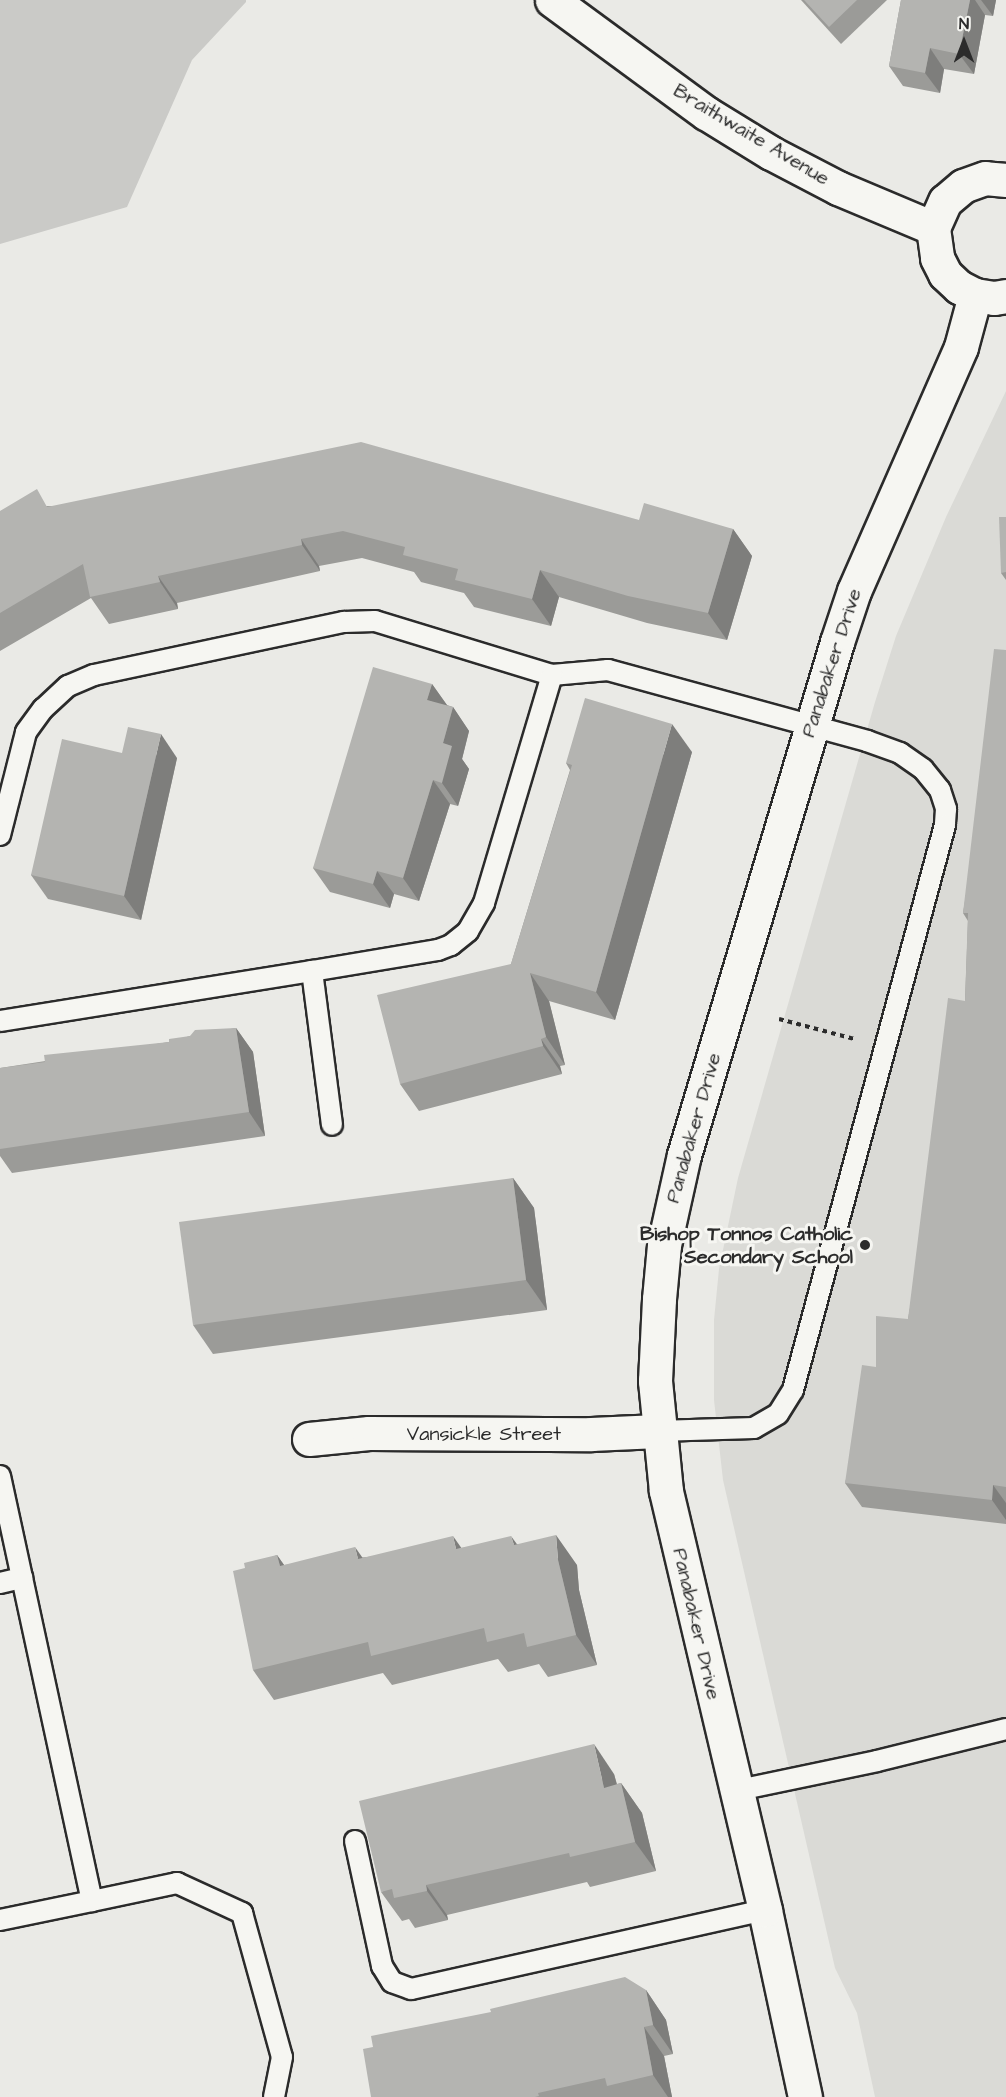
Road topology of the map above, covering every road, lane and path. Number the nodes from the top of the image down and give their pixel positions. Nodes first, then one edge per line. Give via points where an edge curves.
1 (552, 0) edge
2 (1006, 180) edge
3 (933, 228) junction
4 (990, 295) edge
5 (552, 675) junction
6 (811, 726) junction
7 (0, 835) edge
8 (312, 971) junction
9 (779, 1019) dead end
10 (0, 1021) edge
11 (861, 1040) dead end
12 (332, 1125) dead end
13 (658, 1431) junction
14 (309, 1439) dead end
15 (0, 1476) edge
16 (22, 1578) junction
17 (0, 1583) edge
18 (1006, 1729) edge
19 (734, 1791) junction
20 (355, 1841) dead end
21 (92, 1901) junction
22 (765, 1910) junction
23 (0, 1920) edge
24 (274, 2097) edge
25 (805, 2097) edge

1 - 3 street, Braithwaite Avenue via 706,113 771,153 838,188
2 - 3 street via 985,178 963,186 945,201
3 - 4 street via 937,258 945,274 959,287
4 - 6 street, Panabaker Drive via 961,347 854,591
5 - 6 lane via 608,670
5 - 7 lane via 375,621 344,622 94,675 68,686 26,732
5 - 8 lane via 484,903 468,931 438,950
6 - 13 street, Panabaker Drive via 672,1204 659,1299 655,1381
6 - 13 lane via 900,753 923,770 940,790 946,809 945,825 793,1390 778,1414 754,1428
8 - 10 lane
8 - 12 lane
9 - 11 path
13 - 14 street, Vansickle Street via 369,1433
13 - 19 street, Panabaker Drive via 666,1491
15 - 16 lane
16 - 17 lane
16 - 21 lane
18 - 19 lane
19 - 22 street, Panabaker Drive
20 - 22 lane via 382,1966 392,1982 411,1989
21 - 23 lane
21 - 24 lane via 177,1883 242,1913 282,2057
22 - 25 street, Panabaker Drive

